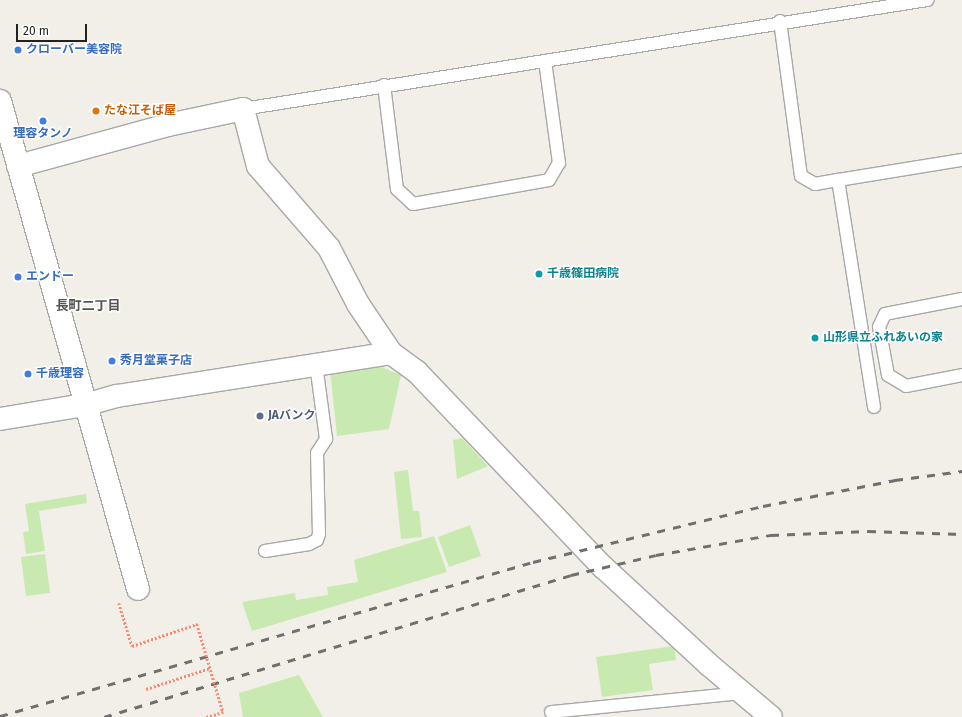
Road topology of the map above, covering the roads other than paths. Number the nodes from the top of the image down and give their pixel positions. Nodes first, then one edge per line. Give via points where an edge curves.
1 (927, 0) edge
2 (780, 22) junction
3 (545, 61) junction
4 (384, 85) junction
5 (0, 101) edge
6 (244, 109) junction
7 (962, 160) edge
8 (18, 166) junction
9 (838, 180) junction
10 (962, 299) edge
11 (391, 353) junction
12 (316, 364) junction
13 (962, 374) edge
14 (85, 405) junction
15 (874, 406) dead end
16 (0, 419) edge
17 (265, 551) dead end
18 (138, 589) dead end
19 (741, 693) junction
20 (551, 712) dead end
21 (771, 717) edge

1 - 2 lane
2 - 3 lane
2 - 9 lane via 801,176 815,184
3 - 4 lane
3 - 4 lane via 559,163 549,180 413,204 397,189
4 - 6 lane
5 - 8 street
6 - 8 street via 168,125
6 - 11 street via 258,166 329,248 358,304
7 - 9 lane
8 - 14 street
9 - 15 lane
10 - 13 lane via 885,314 879,327 888,374 906,386
11 - 12 street
11 - 19 street via 417,372 603,566
12 - 14 street via 117,396
12 - 17 lane via 326,439 317,453 319,534 317,540 309,544
14 - 16 street
14 - 18 street
19 - 20 lane
19 - 21 street

